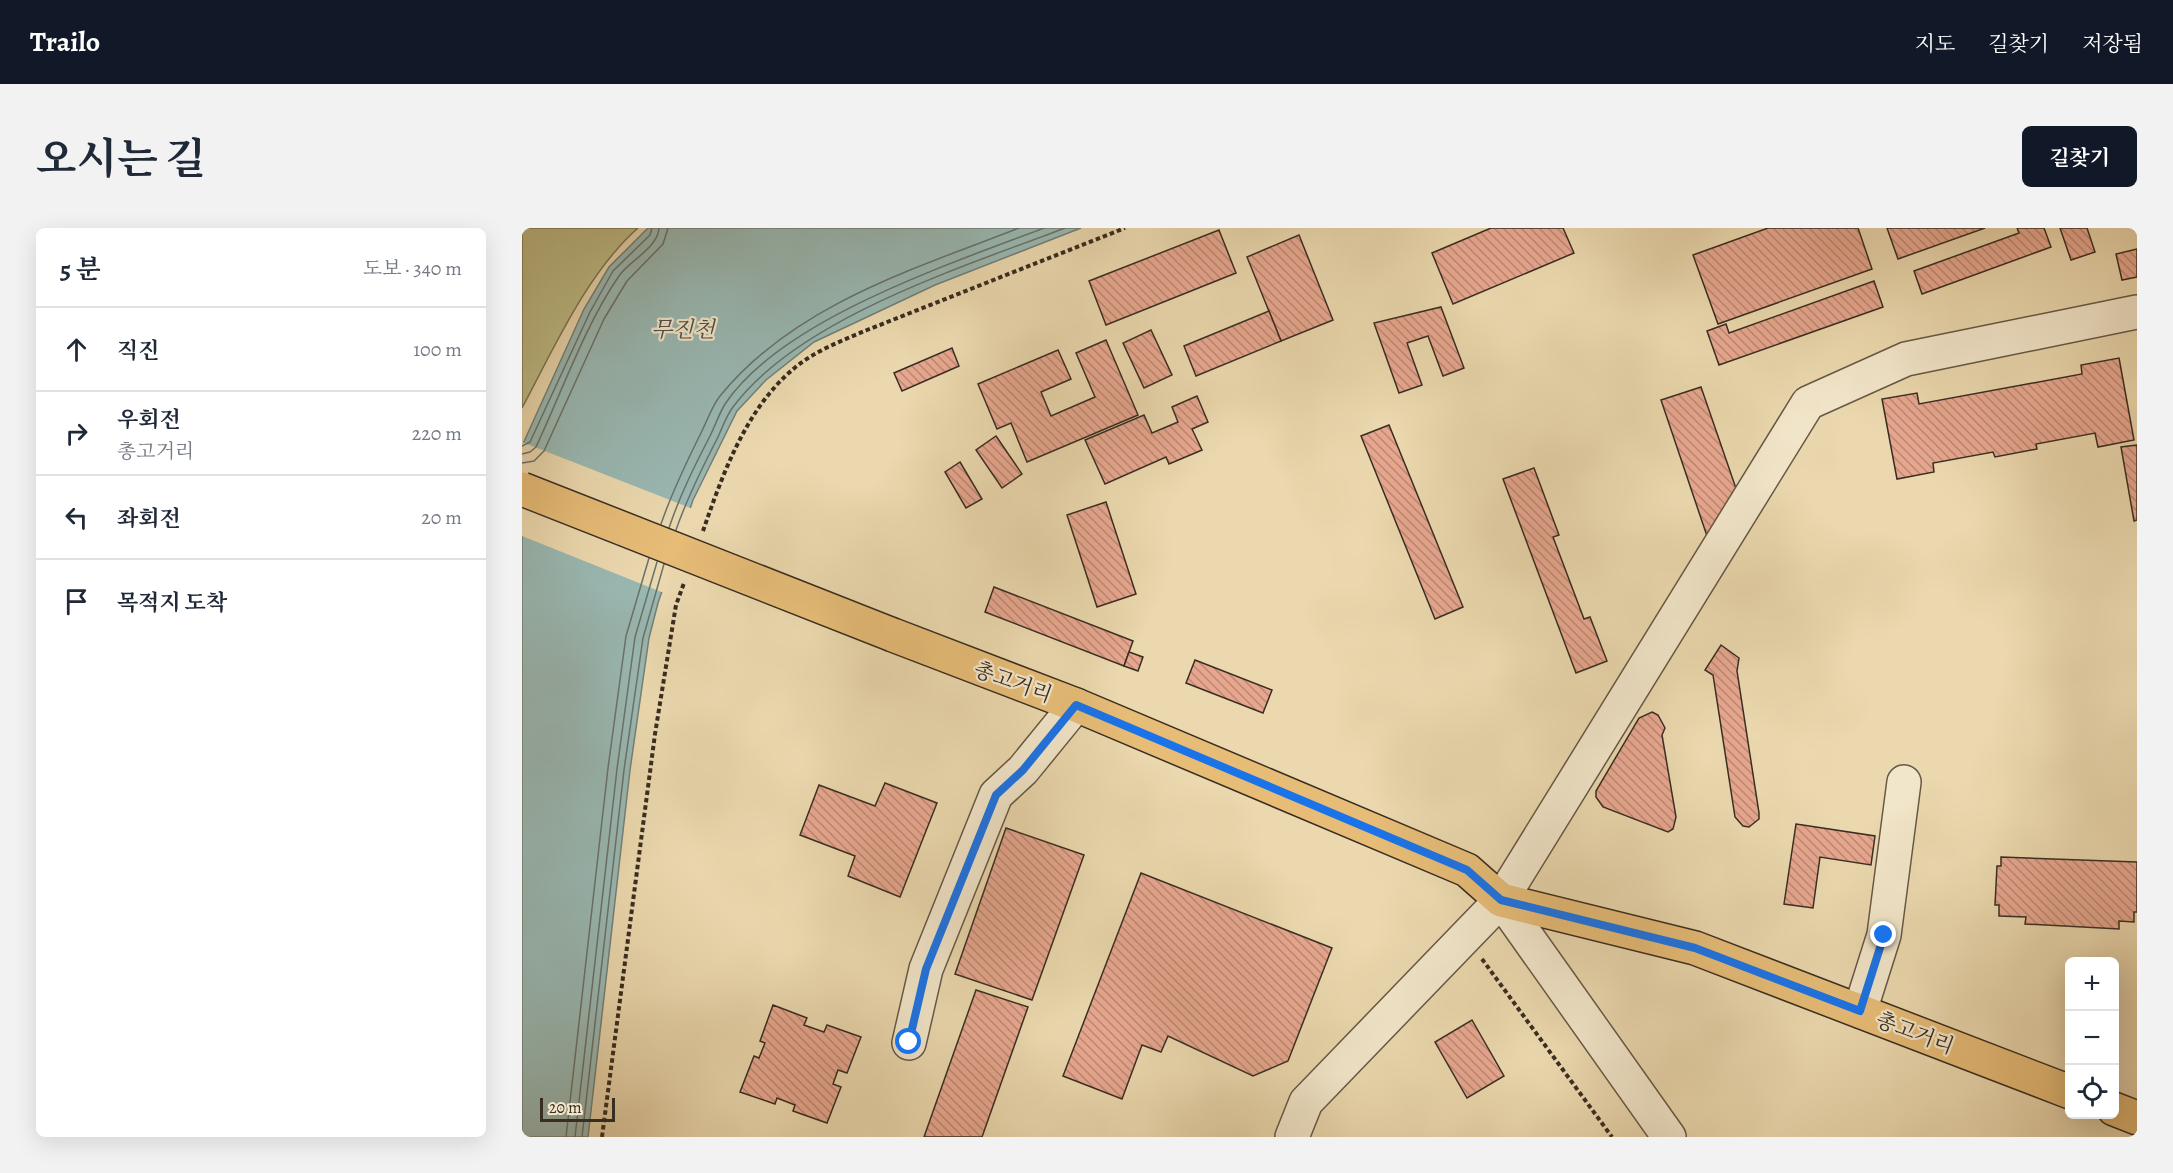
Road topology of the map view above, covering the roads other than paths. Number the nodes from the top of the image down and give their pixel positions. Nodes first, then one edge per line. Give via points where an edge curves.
1 (2137, 312) edge
2 (522, 489) edge
3 (1076, 705) junction
4 (1904, 782) dead end
5 (1501, 900) junction
6 (1860, 1011) junction
7 (909, 1042) dead end
8 (2065, 1090) edge
9 (2119, 1111) edge
10 (2137, 1118) edge
11 (1292, 1137) edge
12 (1669, 1137) edge

1 - 5 street via 1906,359 1808,403
2 - 3 main road, 총고거리, bridge
3 - 5 main road, 총고거리 via 1467,870
3 - 7 street via 1023,770 996,795 926,969
4 - 6 street via 1884,935
5 - 6 main road, 총고거리 via 1695,948
5 - 11 street via 1306,1102
5 - 12 street
6 - 8 main road, 총고거리
9 - 10 main road

